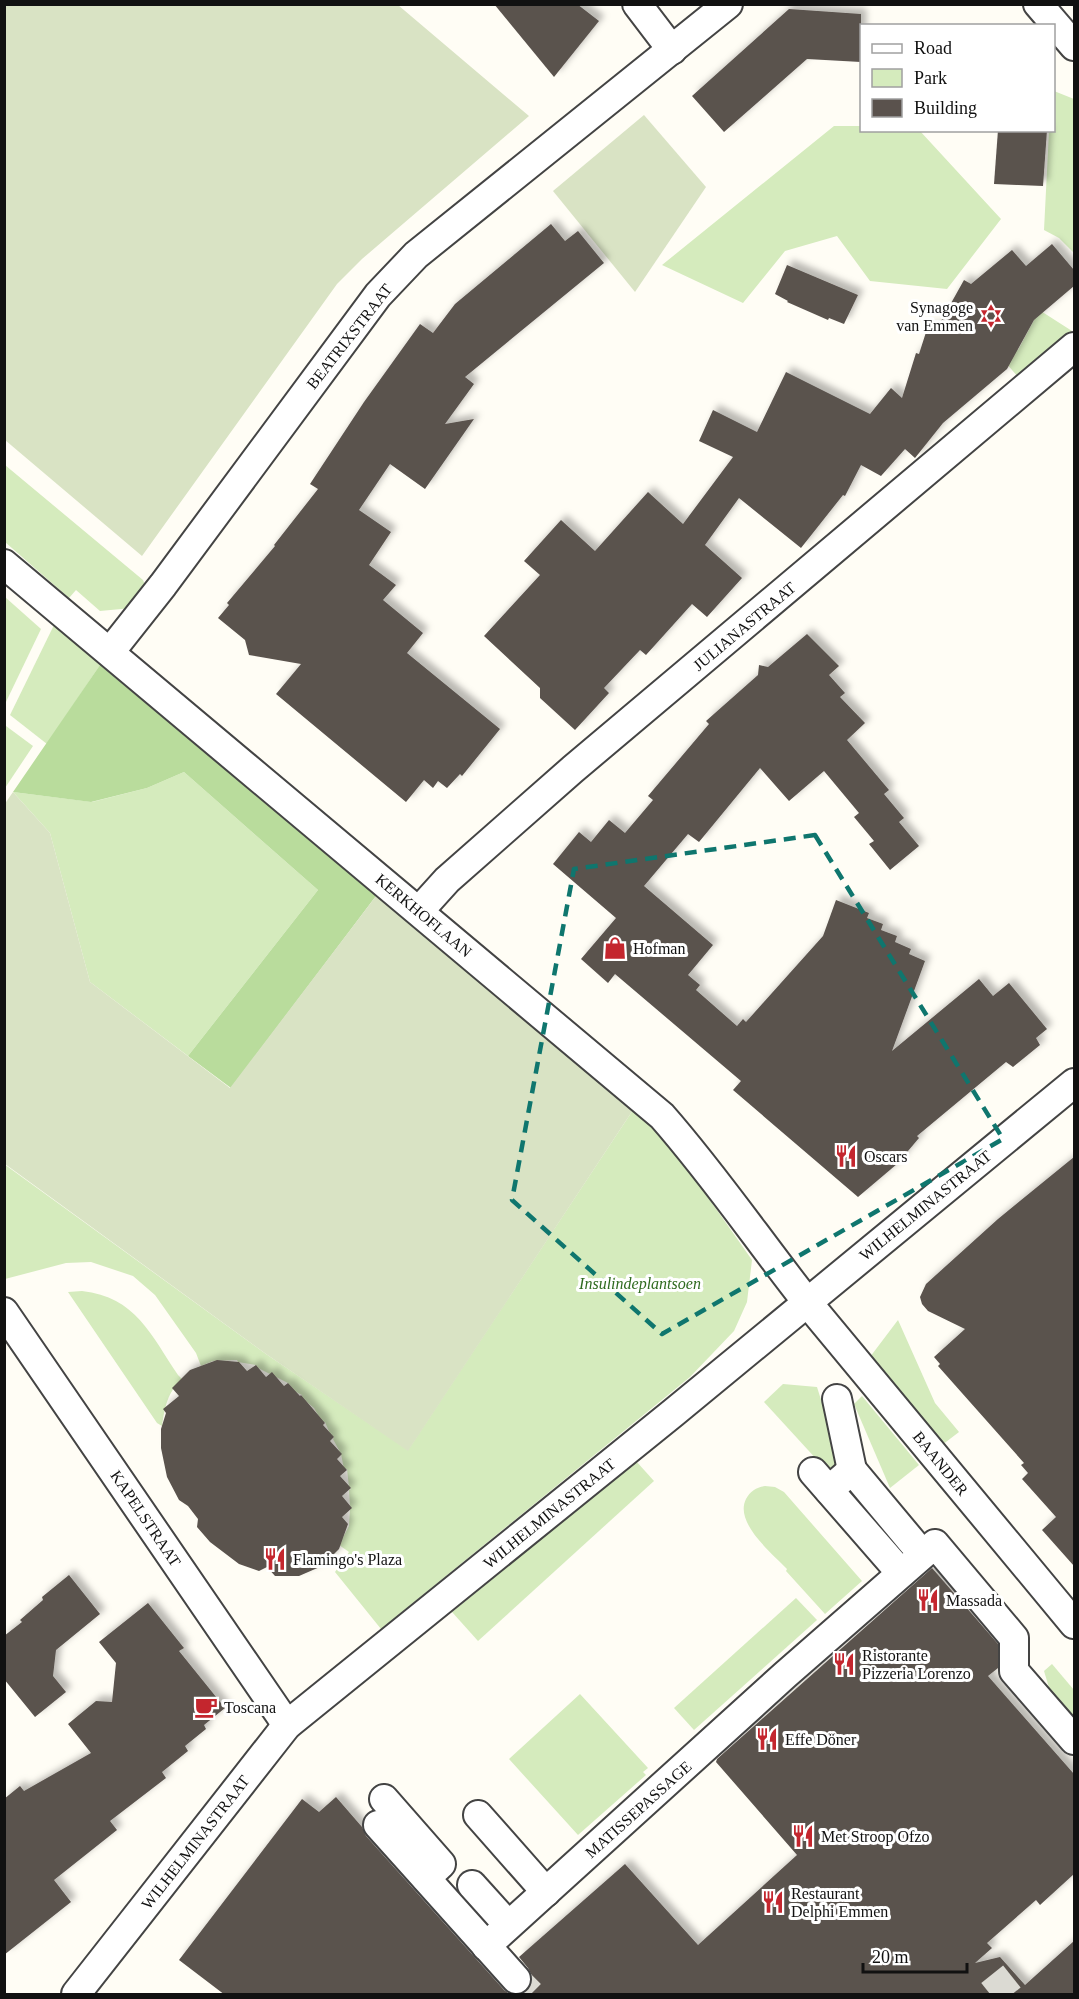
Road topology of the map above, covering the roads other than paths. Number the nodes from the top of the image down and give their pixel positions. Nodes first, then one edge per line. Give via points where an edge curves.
1 (637, 4) edge
2 (728, 4) edge
3 (1038, 4) edge
4 (1074, 46) edge
5 (672, 50) junction
6 (1074, 347) edge
7 (4, 564) edge
8 (110, 652) junction
9 (419, 911) junction
10 (1074, 1083) edge
11 (807, 1302) junction
12 (4, 1312) edge
13 (837, 1399) dead end
14 (852, 1470) junction
15 (922, 1548) junction
16 (901, 1573) junction
17 (1074, 1624) edge
18 (287, 1725) junction
19 (1074, 1740) edge
20 (381, 1812) dead end
21 (478, 1815) dead end
22 (472, 1885) dead end
23 (546, 1892) junction
24 (508, 1925) junction
25 (486, 1946) junction
26 (516, 1978) tunnel mouth
27 (76, 1995) edge

1 - 5 street
2 - 5 street, BEATRIXSTRAAT
3 - 4 street
5 - 8 street, BEATRIXSTRAAT via 416,255 378,295
6 - 9 street, JULIANASTRAAT via 573,769 447,880
7 - 8 street, KERKHOFLAAN
8 - 9 street, KERKHOFLAAN
9 - 11 street, KERKHOFLAAN via 663,1116
10 - 11 street, WILHELMINASTRAAT
11 - 17 street, BAANDER
11 - 18 street, WILHELMINASTRAAT
12 - 18 street, KAPELSTRAAT
13 - 14 street
14 - 15 street
14 - 16 street via 821,1481
15 - 16 street, MATISSEPASSAGE
15 - 19 street via 1014,1638 1014,1671
16 - 23 street, MATISSEPASSAGE via 844,1614 719,1726
18 - 27 street, WILHELMINASTRAAT
20 - 25 street via 441,1864 426,1878
21 - 23 street
22 - 24 street
23 - 24 street, MATISSEPASSAGE
24 - 25 street, MATISSEPASSAGE
25 - 26 street

